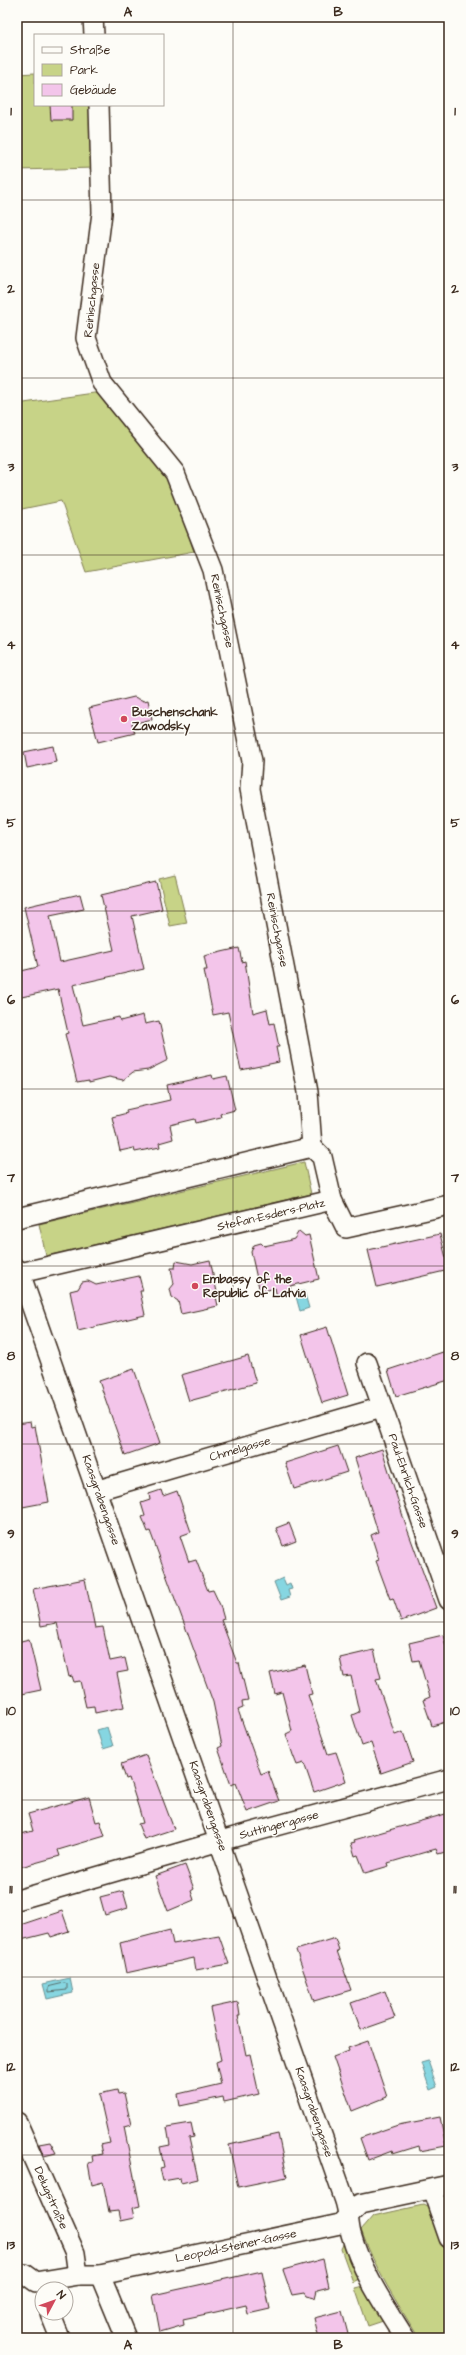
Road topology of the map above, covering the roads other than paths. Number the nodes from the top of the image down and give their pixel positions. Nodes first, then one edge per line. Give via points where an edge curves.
1 (93, 17) edge
2 (94, 34) edge
3 (99, 106) edge
4 (312, 1147) junction
5 (332, 1200) junction
6 (449, 1205) edge
7 (17, 1218) edge
8 (19, 1271) edge
9 (367, 1363) dead end
10 (382, 1407) junction
11 (98, 1490) junction
12 (449, 1600) edge
13 (449, 1779) edge
14 (220, 1841) junction
15 (17, 1900) edge
16 (17, 2122) edge
17 (440, 2187) edge
18 (350, 2214) junction
19 (449, 2238) edge
20 (17, 2275) edge
21 (78, 2275) junction
22 (100, 2275) junction
23 (60, 2281) edge
24 (34, 2283) edge
25 (53, 2321) edge
26 (60, 2338) edge
27 (126, 2338) edge
28 (405, 2338) edge

1 - 2 street
3 - 4 street, Reinischgasse via 102,213 86,338 102,383 175,474 213,570 252,761 250,789 308,1092
4 - 5 street, Stefan-Esders-Platz via 322,1157
4 - 7 street
5 - 6 street via 346,1228
5 - 8 street, Stefan-Esders-Platz
8 - 11 street, Kaasgrabengasse
9 - 10 street, Paul-Ehrlich-Gasse
10 - 11 street, Chmelgasse
10 - 12 street, Paul-Ehrlich-Gasse
11 - 14 street, Kaasgrabengasse
13 - 14 street, Suttingergasse
14 - 15 street, Suttingergasse
14 - 18 street, Kaasgrabengasse
16 - 21 street, Delugstraße via 75,2253
17 - 18 street, Leopold-Steiner-Gasse via 360,2204
17 - 19 street
18 - 22 street, Leopold-Steiner-Gasse via 340,2224
18 - 28 street, Kaasgrabengasse via 351,2234 369,2278
20 - 24 street, Leopold-Steiner-Gasse via 25,2274
21 - 22 street, Leopold-Steiner-Gasse
21 - 23 street, Leopold-Steiner-Gasse
22 - 27 street
25 - 26 street

